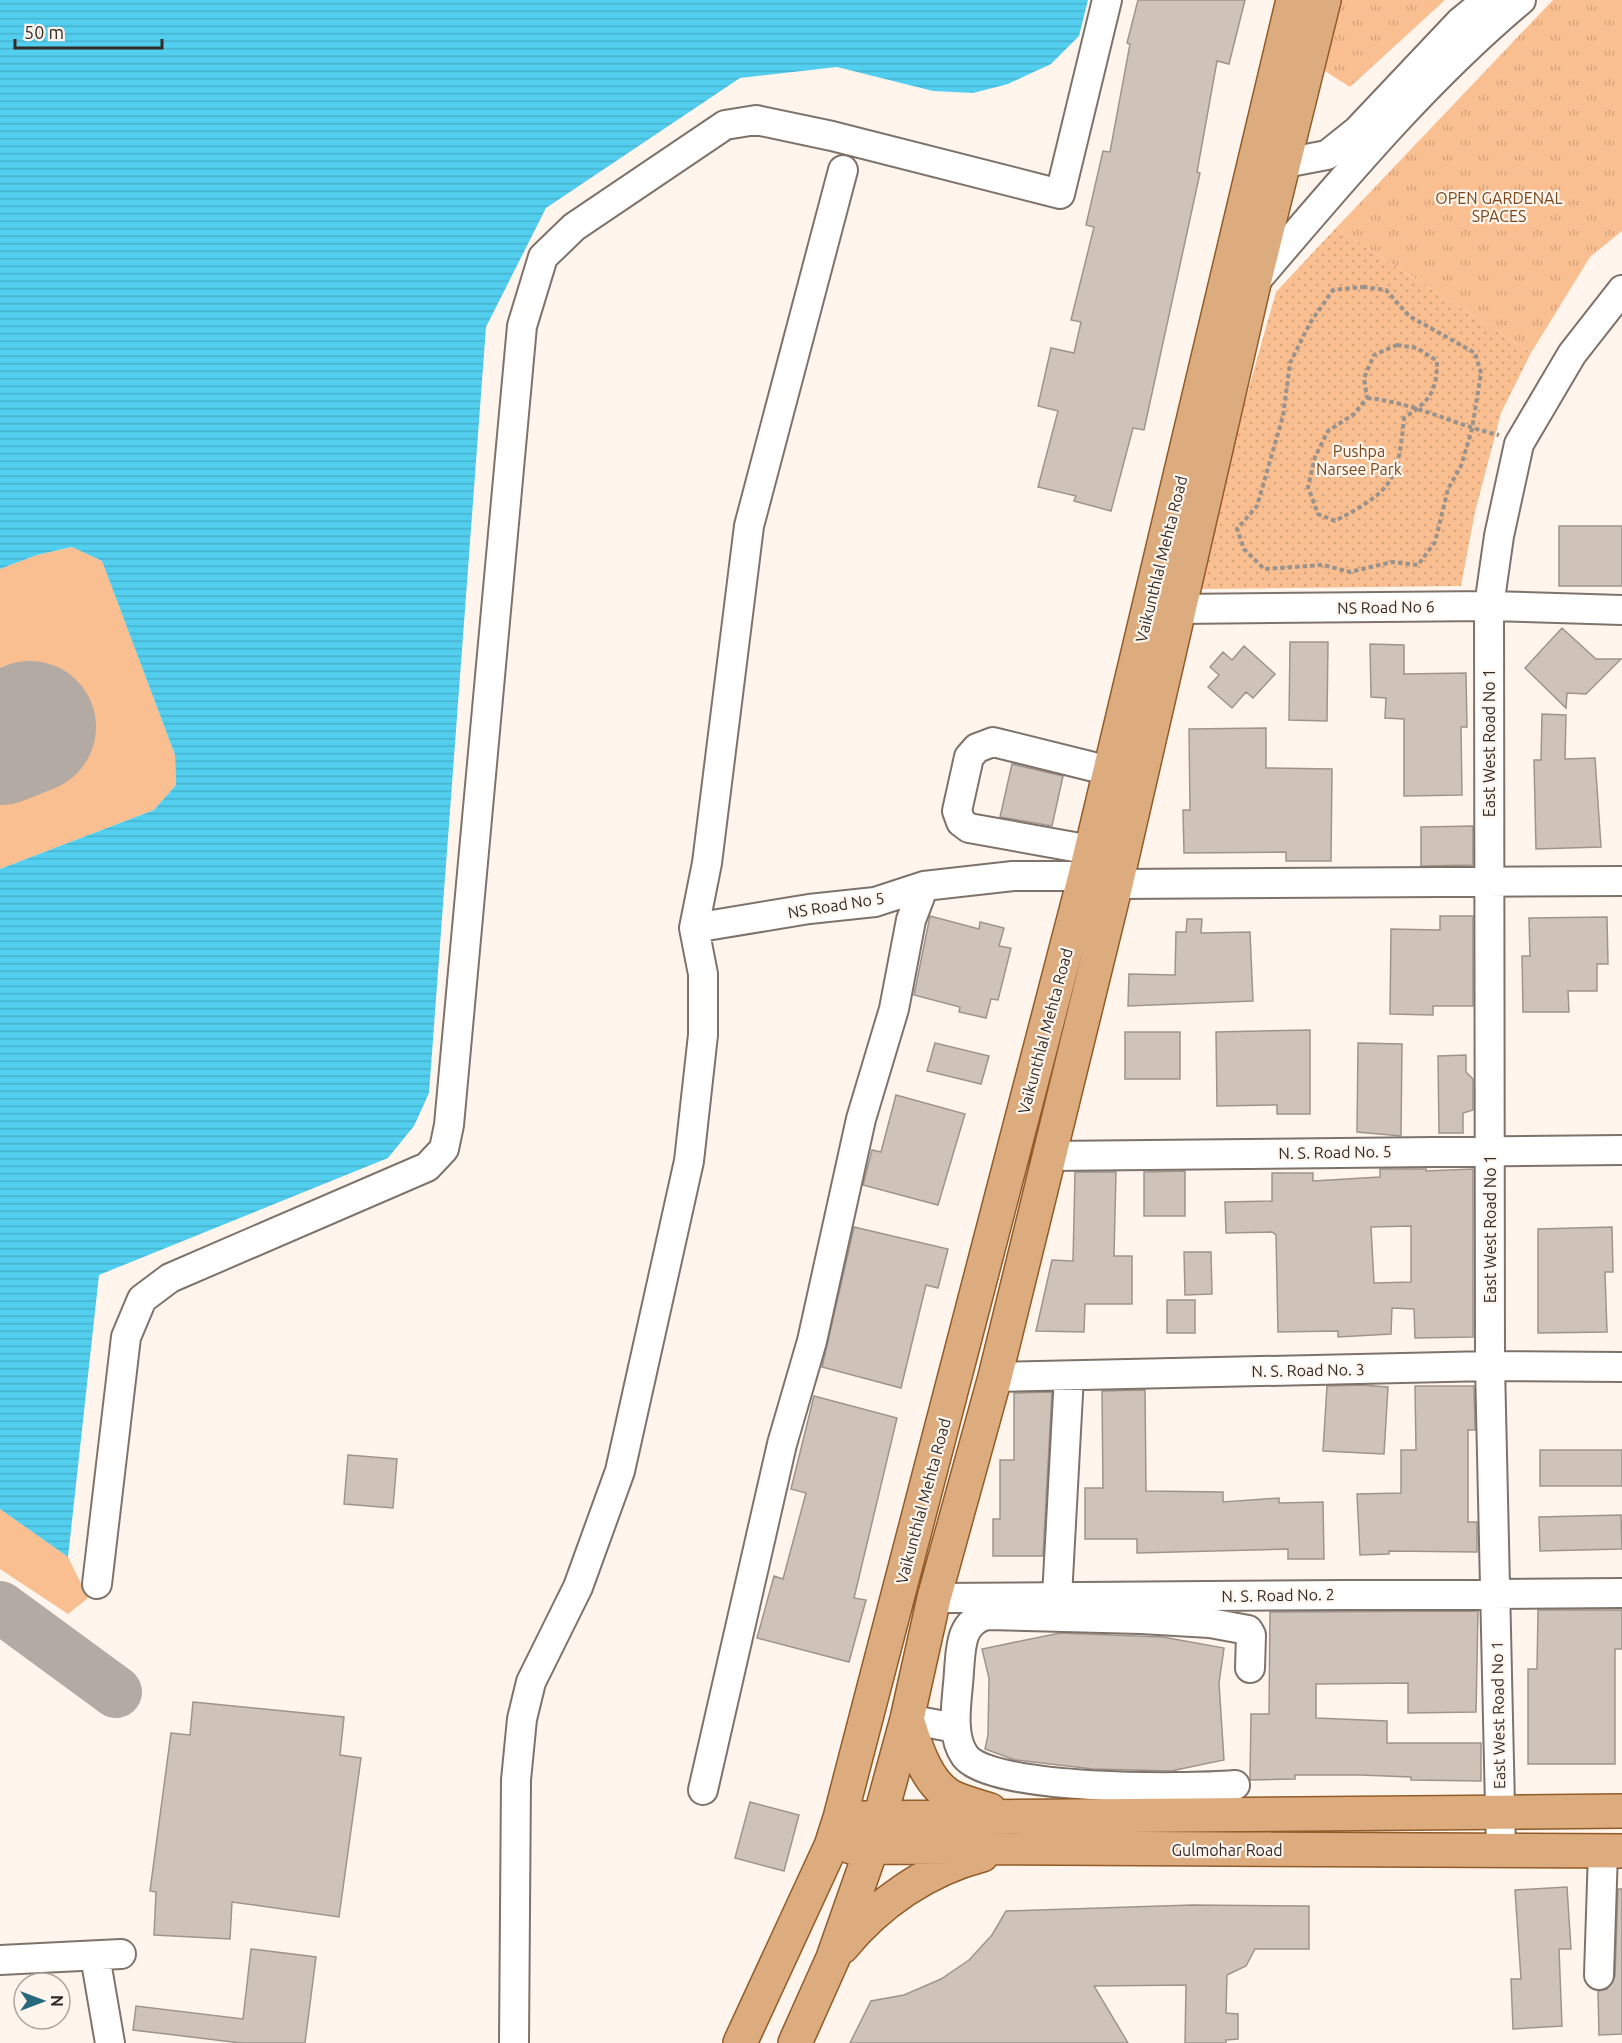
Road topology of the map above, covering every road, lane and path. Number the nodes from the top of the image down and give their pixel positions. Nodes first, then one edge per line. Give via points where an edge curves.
1 (1107, 0) edge
2 (1293, 0) edge
3 (1324, 0) edge
4 (1486, 0) edge
5 (1521, 0) edge
6 (1327, 155) junction
7 (1285, 163) junction
8 (843, 170) dead end
9 (1344, 178) junction
10 (1254, 283) junction
11 (1622, 290) edge
12 (1367, 398) junction
13 (1417, 409) junction
14 (1472, 429) junction
15 (1519, 444) junction
16 (1165, 606) junction
17 (1489, 606) junction
18 (1622, 610) edge
19 (1110, 771) junction
20 (1097, 870) junction
21 (1622, 881) edge
22 (1490, 882) junction
23 (924, 886) junction
24 (694, 928) junction
25 (1490, 1150) junction
26 (1622, 1150) edge
27 (1049, 1156) junction
28 (1490, 1366) junction
29 (1622, 1367) edge
30 (1069, 1376) junction
31 (995, 1377) junction
32 (97, 1584) dead end
33 (1496, 1592) junction
34 (1622, 1593) edge
35 (1057, 1597) junction
36 (934, 1598) junction
37 (1193, 1609) junction
38 (1000, 1612) junction
39 (1250, 1668) dead end
40 (907, 1719) junction
41 (956, 1728) junction
42 (703, 1790) dead end
43 (1237, 1791) junction
44 (1500, 1811) junction
45 (1622, 1812) edge
46 (1290, 1813) junction
47 (1008, 1816) junction
48 (836, 1832) junction
49 (876, 1833) junction
50 (1006, 1848) junction
51 (1290, 1850) junction
52 (1501, 1851) junction
53 (1612, 1851) edge
54 (833, 1958) junction
55 (0, 1960) edge
56 (1599, 1974) dead end
57 (110, 2043) edge
58 (514, 2043) edge
59 (740, 2043) edge
60 (795, 2043) edge

1 - 32 street via 1060,194 843,138 756,120 725,125 574,227 543,257 522,326 444,1149 427,1167 170,1278 142,1299 126,1337
2 - 16 main road, Vaikunthlal Mehta Road
3 - 7 main road, Vaikunthlal Mehta Road
4 - 6 street via 1460,22 1357,131
5 - 9 street via 1479,35
6 - 7 street
6 - 9 street
7 - 10 main road, Vaikunthlal Mehta Road
8 - 24 street via 749,526 713,820
9 - 10 street
10 - 16 main road, Vaikunthlal Mehta Road
11 - 15 street, East West Road No 1 via 1572,354
12 - 13 path
12 - 13 path via 1364,378 1374,355 1397,345 1417,348 1437,361 1437,384
12 - 13 path via 1354,414 1328,431 1315,458 1308,488 1318,514 1335,520 1381,494 1394,478 1404,418
13 - 14 path
14 - 14 path via 1461,466 1448,489 1435,542 1419,565 1392,562 1350,572 1323,565 1264,569 1244,549 1237,529 1257,506 1283,416 1290,363 1310,323 1333,290 1386,290 1409,316 1475,353 1481,373
14 - 15 path
15 - 17 street, East West Road No 1
16 - 17 street, NS Road No 6
16 - 19 main road, Vaikunthlal Mehta Road
16 - 20 main road, Vaikunthlal Mehta Road
17 - 18 street, NS Road No 6
17 - 22 street, East West Road No 1
19 - 20 main road, Vaikunthlal Mehta Road
19 - 20 street via 993,742 977,748 969,757 957,811 961,822 969,828
20 - 22 street
20 - 23 street, NS Road No 5
20 - 27 main road, Vaikunthlal Mehta Road
20 - 48 main road, Vaikunthlal Mehta Road
21 - 22 street
22 - 25 street, East West Road No 1
23 - 24 street, NS Road No 5 via 875,902
23 - 42 street via 910,920 894,1009 861,1119 812,1341 782,1444
24 - 58 street via 703,974 703,1035 697,1106 676,1220 620,1471 578,1587 531,1683 522,1719 516,1792
25 - 26 street, N. S. Road No. 5
25 - 27 street, N. S. Road No. 5
25 - 28 street, East West Road No 1
27 - 31 main road, Vaikunthlal Mehta Road
28 - 29 street, N. S. Road No. 3
28 - 30 street, N. S. Road No. 3
28 - 33 street, East West Road No 1
30 - 31 street, N. S. Road No. 3
30 - 35 street
31 - 36 main road, Vaikunthlal Mehta Road
33 - 34 street, N. S. Road No. 2
33 - 37 street, N. S. Road No. 2
33 - 44 street, East West Road No 1
35 - 37 street, N. S. Road No. 2
35 - 38 street, N. S. Road No. 2
36 - 38 street, N. S. Road No. 2
36 - 40 main road, Vaikunthlal Mehta Road
37 - 38 street
37 - 39 street via 1248,1630
38 - 41 street via 975,1620 962,1637
40 - 41 street
40 - 47 main road via 931,1777 951,1798
40 - 49 main road, Vaikunthlal Mehta Road
41 - 43 street via 965,1756 977,1767 999,1775 1119,1787
43 - 46 main road, Gulmohar Road
43 - 47 main road, Gulmohar Road
44 - 45 main road, Gulmohar Road
44 - 46 main road, Gulmohar Road
44 - 52 street, East West Road No 1
46 - 51 main road
47 - 49 main road, Gulmohar Road
48 - 49 main road, Gulmohar Road
48 - 59 main road, Vaikunthlal Mehta Road
49 - 50 main road, Gulmohar Road
49 - 54 main road, Vaikunthlal Mehta Road
50 - 51 main road, Gulmohar Road
50 - 54 main road via 967,1858 913,1885 859,1926
51 - 52 main road, Gulmohar Road
52 - 53 main road, Gulmohar Road
53 - 56 street
54 - 60 main road, Vaikunthlal Mehta Road
55 - 57 street via 108,1955

